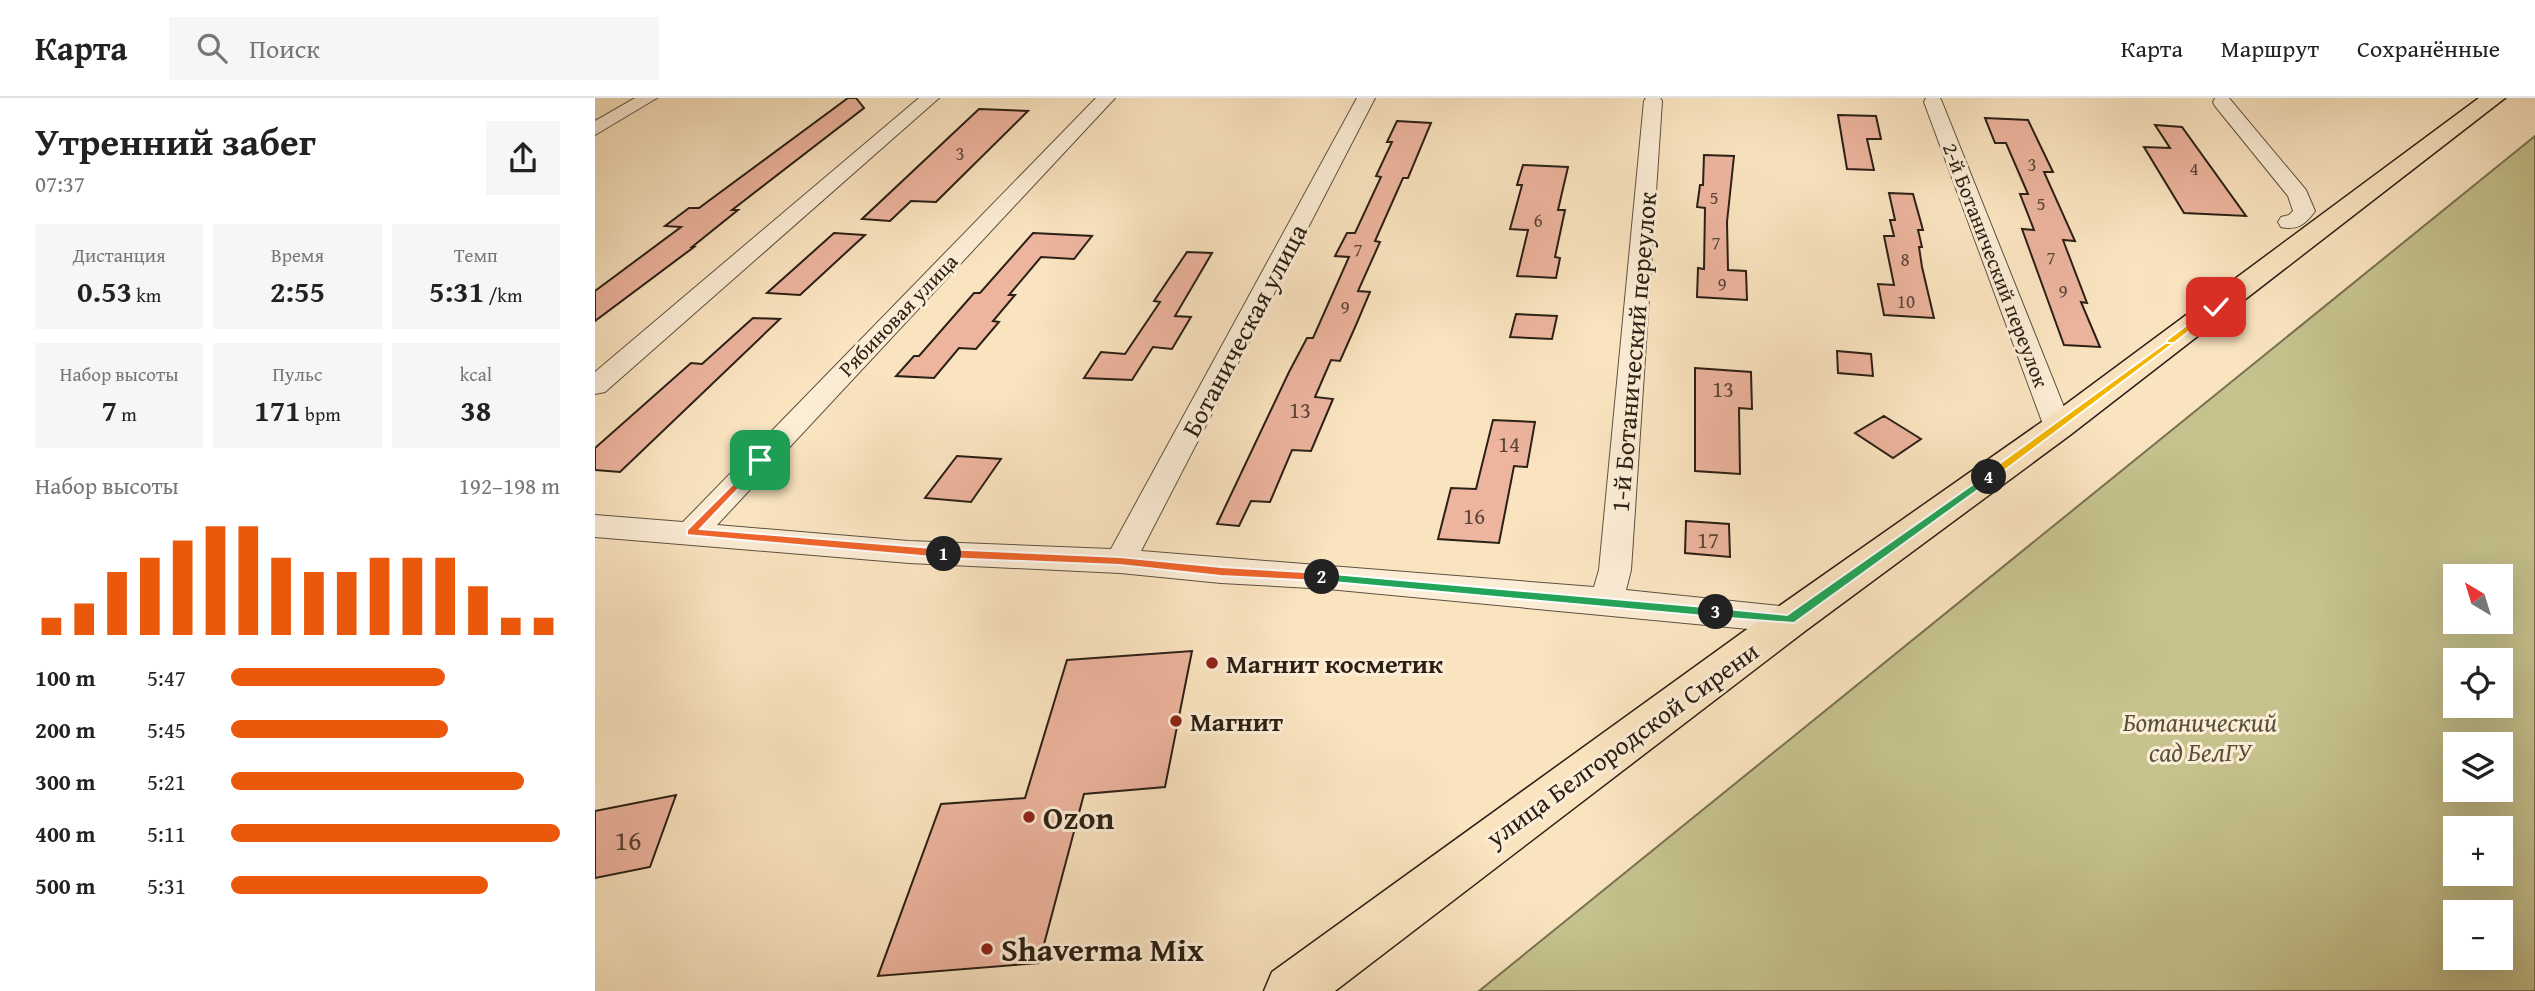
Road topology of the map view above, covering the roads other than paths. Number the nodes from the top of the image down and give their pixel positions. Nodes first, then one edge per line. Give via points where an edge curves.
1 (648, 98) edge
2 (930, 98) edge
3 (1106, 98) edge
4 (1366, 98) edge
5 (2494, 98) edge
6 (1653, 101) dead end
7 (1933, 102) dead end
8 (2222, 102) dead end
9 (595, 129) edge
10 (2289, 222) dead end
11 (595, 386) edge
12 (2058, 427) junction
13 (595, 526) edge
14 (691, 533) junction
15 (1120, 561) junction
16 (1607, 601) junction
17 (1790, 620) junction
18 (1291, 991) edge

1 - 9 street
2 - 11 street
3 - 14 street, Рябиновая улица
4 - 15 street, Ботаническая улица
5 - 12 main road, улица Белгородской Сирени
6 - 16 street, 1-й Ботанический переулок via 1615,570
7 - 12 street, 2-й Ботанический переулок
8 - 10 street via 2298,194 2304,211
12 - 17 main road, улица Белгородской Сирени
13 - 14 street
14 - 15 street via 909,552
15 - 16 street
16 - 17 street
17 - 18 main road, улица Белгородской Сирени

